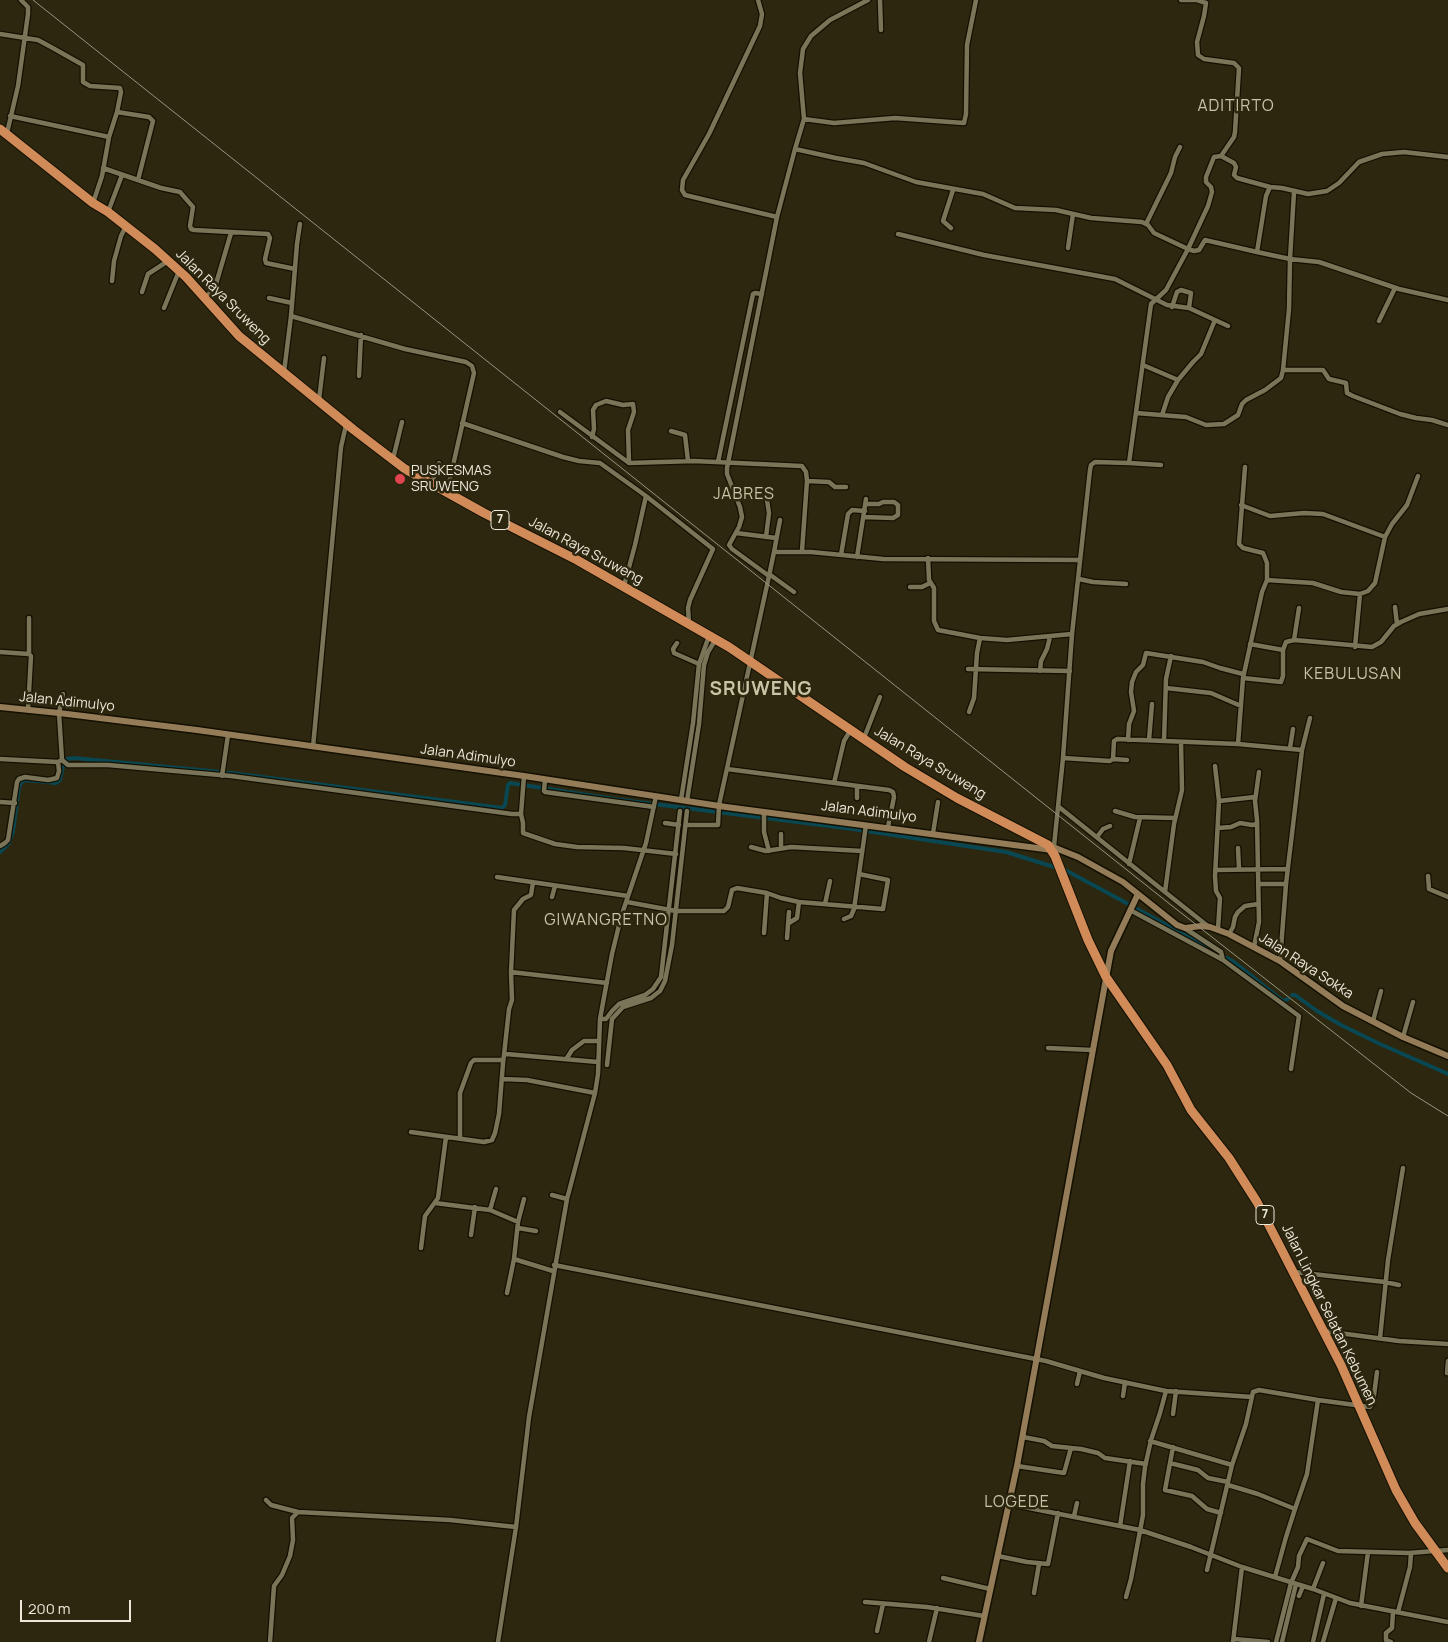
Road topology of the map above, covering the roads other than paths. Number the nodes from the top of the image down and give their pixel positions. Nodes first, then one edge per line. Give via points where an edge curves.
1 (21, 0) edge
2 (758, 0) edge
3 (868, 0) edge
4 (880, 0) edge
5 (976, 0) edge
6 (1181, 0) edge
7 (881, 30) dead end
8 (0, 34) edge
9 (24, 37) junction
10 (117, 112) junction
11 (10, 116) junction
12 (804, 119) junction
13 (3, 131) edge
14 (110, 138) junction
15 (1180, 147) dead end
16 (795, 149) junction
17 (1222, 156) junction
18 (1448, 157) edge
19 (103, 168) junction
20 (122, 175) junction
21 (138, 180) junction
22 (1270, 187) junction
23 (953, 190) junction
24 (1294, 192) junction
25 (93, 203) junction
26 (108, 212) junction
27 (1073, 214) junction
28 (777, 217) junction
29 (300, 224) dead end
30 (1146, 224) junction
31 (126, 226) junction
32 (951, 228) dead end
33 (231, 233) junction
34 (898, 234) dead end
35 (1068, 248) dead end
36 (1188, 249) junction
37 (1257, 252) junction
38 (1290, 259) junction
39 (168, 261) junction
40 (295, 269) junction
41 (179, 271) junction
42 (112, 282) dead end
43 (1395, 288) junction
44 (142, 292) dead end
45 (762, 294) junction
46 (269, 298) dead end
47 (205, 299) junction
48 (1155, 300) junction
49 (1448, 300) edge
50 (292, 303) junction
51 (1172, 307) junction
52 (164, 308) dead end
53 (1189, 308) junction
54 (291, 316) junction
55 (1215, 320) junction
56 (1379, 321) dead end
57 (1228, 326) dead end
58 (361, 335) junction
59 (324, 358) dead end
60 (1143, 365) junction
61 (1283, 370) junction
62 (284, 373) junction
63 (359, 376) dead end
64 (1178, 380) junction
65 (733, 390) junction
66 (742, 392) junction
67 (319, 402) junction
68 (730, 403) junction
69 (740, 404) junction
70 (560, 412) dead end
71 (1136, 413) junction
72 (1162, 415) junction
73 (402, 422) dead end
74 (346, 423) junction
75 (462, 423) junction
76 (1448, 425) edge
77 (671, 431) dead end
78 (592, 437) junction
79 (393, 459) junction
80 (688, 461) junction
81 (718, 462) junction
82 (439, 463) dead end
83 (628, 463) junction
84 (728, 463) junction
85 (1129, 463) junction
86 (1161, 465) dead end
87 (1245, 468) dead end
88 (1418, 476) dead end
89 (807, 481) junction
90 (432, 484) junction
91 (846, 487) dead end
92 (447, 492) junction
93 (646, 496) junction
94 (767, 500) dead end
95 (1241, 505) junction
96 (865, 511) junction
97 (864, 517) junction
98 (780, 520) dead end
99 (736, 533) junction
100 (766, 537) junction
101 (1385, 537) junction
102 (776, 538) junction
103 (802, 551) junction
104 (774, 552) junction
105 (842, 555) junction
106 (857, 557) junction
107 (928, 558) junction
108 (1080, 560) junction
109 (769, 575) junction
110 (1079, 579) junction
111 (1267, 580) junction
112 (930, 583) junction
113 (1126, 584) dead end
114 (624, 586) junction
115 (910, 587) dead end
116 (794, 592) dead end
117 (1360, 594) junction
118 (1395, 607) dead end
119 (1299, 608) dead end
120 (1448, 609) edge
121 (29, 618) dead end
122 (688, 624) junction
123 (1397, 624) junction
124 (1072, 634) junction
125 (713, 637) junction
126 (1050, 637) junction
127 (980, 638) junction
128 (1294, 640) junction
129 (677, 643) dead end
130 (1250, 644) junction
131 (1355, 647) junction
132 (1283, 650) junction
133 (0, 652) edge
134 (28, 654) junction
135 (1171, 656) junction
136 (750, 660) junction
137 (699, 664) junction
138 (968, 669) dead end
139 (976, 669) junction
140 (1040, 671) junction
141 (1070, 672) junction
142 (1243, 676) junction
143 (1166, 688) junction
144 (63, 694) dead end
145 (880, 697) dead end
146 (1152, 704) dead end
147 (1240, 706) junction
148 (0, 708) edge
149 (28, 710) junction
150 (59, 712) junction
151 (969, 712) dead end
152 (1310, 718) dead end
153 (693, 723) junction
154 (699, 724) junction
155 (1293, 729) dead end
156 (850, 732) junction
157 (228, 736) junction
158 (864, 740) junction
159 (1128, 740) junction
160 (1149, 740) junction
161 (1164, 741) junction
162 (1181, 742) junction
163 (1238, 744) junction
164 (313, 747) junction
165 (1290, 748) junction
166 (1302, 750) junction
167 (1063, 758) junction
168 (0, 759) edge
169 (1113, 760) junction
170 (1127, 760) dead end
171 (62, 762) junction
172 (1215, 766) dead end
173 (727, 769) junction
174 (1259, 772) dead end
175 (222, 773) junction
176 (523, 779) junction
177 (834, 783) junction
178 (545, 785) junction
179 (857, 786) junction
180 (1255, 797) junction
181 (856, 798) dead end
182 (684, 801) junction
183 (1219, 801) junction
184 (0, 802) edge
185 (655, 802) junction
186 (938, 802) dead end
187 (15, 803) junction
188 (718, 807) junction
189 (1059, 807) junction
190 (680, 811) dead end
191 (687, 811) dead end
192 (1115, 811) dead end
193 (521, 814) junction
194 (764, 816) junction
195 (1140, 818) junction
196 (1175, 818) junction
197 (665, 823) dead end
198 (1257, 824) junction
199 (679, 825) junction
200 (686, 825) junction
201 (866, 826) junction
202 (1110, 826) dead end
203 (888, 827) junction
204 (1218, 828) junction
205 (933, 833) junction
206 (781, 834) dead end
207 (1097, 837) junction
208 (0, 846) edge
209 (751, 847) dead end
210 (1051, 847) junction
211 (781, 848) junction
212 (1238, 848) dead end
213 (769, 850) junction
214 (643, 851) junction
215 (862, 851) junction
216 (675, 854) junction
217 (683, 855) junction
218 (1128, 864) junction
219 (1239, 869) junction
220 (1258, 869) junction
221 (1288, 869) junction
222 (1216, 870) junction
223 (859, 874) junction
224 (1428, 876) dead end
225 (497, 877) dead end
226 (830, 881) dead end
227 (533, 882) junction
228 (1258, 884) junction
229 (1286, 884) junction
230 (555, 886) junction
231 (1165, 892) junction
232 (767, 893) junction
233 (1138, 894) junction
234 (552, 897) dead end
235 (1448, 897) edge
236 (628, 899) junction
237 (800, 902) junction
238 (825, 904) junction
239 (1258, 904) junction
240 (854, 907) junction
241 (1132, 907) junction
242 (669, 910) junction
243 (676, 911) junction
244 (789, 912) dead end
245 (844, 920) dead end
246 (788, 923) junction
247 (1185, 928) junction
248 (1210, 928) junction
249 (1218, 929) junction
250 (764, 933) dead end
251 (1229, 934) junction
252 (787, 938) dead end
253 (666, 945) junction
254 (672, 945) junction
255 (1254, 947) junction
256 (1223, 957) junction
257 (1280, 961) junction
258 (511, 972) junction
259 (1106, 977) junction
260 (607, 983) junction
261 (661, 984) junction
262 (1381, 991) dead end
263 (1413, 1002) dead end
264 (600, 1019) junction
265 (609, 1020) junction
266 (1373, 1021) junction
267 (1403, 1037) junction
268 (598, 1041) junction
269 (1048, 1048) dead end
270 (1092, 1050) junction
271 (1448, 1056) edge
272 (504, 1058) junction
273 (567, 1058) junction
274 (598, 1062) junction
275 (607, 1065) dead end
276 (1291, 1069) dead end
277 (502, 1079) junction
278 (595, 1093) junction
279 (411, 1132) dead end
280 (446, 1137) junction
281 (460, 1138) junction
282 (1403, 1168) dead end
283 (496, 1188) dead end
284 (552, 1195) dead end
285 (524, 1199) dead end
286 (567, 1199) junction
287 (435, 1202) junction
288 (475, 1207) junction
289 (490, 1210) junction
290 (518, 1222) junction
291 (518, 1228) junction
292 (536, 1231) dead end
293 (471, 1235) dead end
294 (421, 1248) dead end
295 (514, 1259) junction
296 (554, 1265) junction
297 (553, 1271) junction
298 (1293, 1272) junction
299 (1385, 1282) junction
300 (1398, 1285) dead end
301 (507, 1293) dead end
302 (1324, 1331) junction
303 (1380, 1338) junction
304 (1448, 1344) edge
305 (1036, 1360) junction
306 (1448, 1361) edge
307 (1080, 1370) junction
308 (1377, 1372) dead end
309 (1447, 1373) edge
310 (1125, 1382) junction
311 (1077, 1384) dead end
312 (1166, 1391) junction
313 (1176, 1392) junction
314 (1123, 1396) dead end
315 (1252, 1397) junction
316 (1318, 1400) junction
317 (1359, 1405) junction
318 (1173, 1414) dead end
319 (1022, 1437) junction
320 (1150, 1441) junction
321 (1173, 1447) junction
322 (1070, 1448) junction
323 (1130, 1462) junction
324 (1146, 1464) junction
325 (1170, 1464) junction
326 (1232, 1465) junction
327 (1017, 1466) junction
328 (1228, 1484) junction
329 (266, 1500) dead end
330 (1078, 1503) dead end
331 (1009, 1504) junction
332 (1295, 1509) junction
333 (298, 1512) junction
334 (1058, 1513) junction
335 (1221, 1513) junction
336 (1074, 1516) junction
337 (1120, 1526) junction
338 (516, 1527) junction
339 (1140, 1530) junction
340 (1448, 1550) edge
341 (1436, 1551) junction
342 (1368, 1552) junction
343 (1411, 1553) junction
344 (1210, 1554) junction
345 (998, 1556) junction
346 (1038, 1564) junction
347 (1323, 1564) dead end
348 (1242, 1567) junction
349 (1448, 1568) edge
350 (1207, 1570) dead end
351 (1276, 1577) junction
352 (943, 1578) dead end
353 (1294, 1583) junction
354 (1303, 1586) junction
355 (990, 1589) junction
356 (1313, 1589) junction
357 (1034, 1593) dead end
358 (1324, 1594) junction
359 (1299, 1596) dead end
360 (1126, 1598) dead end
361 (1336, 1598) junction
362 (865, 1602) dead end
363 (883, 1604) junction
364 (1361, 1606) junction
365 (937, 1608) junction
366 (1396, 1611) junction
367 (984, 1616) junction
368 (1448, 1622) edge
369 (877, 1631) dead end
370 (1234, 1640) edge
371 (270, 1642) edge
372 (498, 1642) edge
373 (929, 1642) edge
374 (979, 1642) edge
375 (1267, 1642) edge
376 (1276, 1642) edge
377 (1282, 1642) edge
378 (1313, 1642) edge
379 (1323, 1642) edge
380 (1391, 1642) edge

1 - 9 street via 28,8
2 - 28 street via 762,14 760,26 709,134 683,180 682,190 693,197
3 - 12 street via 830,20 811,36 803,48 800,73
4 - 7 street
5 - 12 street via 967,45 964,123 895,118 834,124
6 - 17 street via 1206,2 1197,42 1198,55 1204,59 1234,63 1239,68 1235,132
8 - 9 street
9 - 10 street via 38,40 83,65 83,82 90,86 120,88
9 - 11 street via 18,86
10 - 14 street
10 - 21 street via 153,120
11 - 13 street
11 - 14 street
12 - 16 street
13 - 25 highway, Jalan Raya Sruweng / 7
14 - 19 street
15 - 30 street
16 - 23 street via 864,163 916,182
16 - 28 street
17 - 22 street via 1236,166 1236,178
17 - 36 street via 1214,157 1207,172 1206,182 1212,194
18 - 24 street via 1404,152 1382,154 1360,162 1327,191
19 - 20 street
19 - 25 street
20 - 21 street
20 - 26 street
21 - 33 street via 180,192 192,207 191,229
22 - 24 street
22 - 37 street
23 - 27 street via 984,194 1016,208
23 - 32 street via 943,221
24 - 38 street
25 - 26 highway, Jalan Raya Sruweng / 7
26 - 31 highway, Jalan Raya Sruweng / 7
27 - 30 street
27 - 35 street
28 - 45 street
29 - 40 street
30 - 36 street via 1154,233
31 - 39 highway, Jalan Raya Sruweng / 7
31 - 42 street via 114,261
33 - 40 street via 268,234 266,264
33 - 47 street via 216,284
34 - 48 street via 1115,279
36 - 37 street via 1198,251 1207,240
36 - 48 street via 1166,290
37 - 38 street
38 - 43 street via 1326,264
38 - 61 street
39 - 41 highway, Jalan Raya Sruweng / 7
39 - 44 street via 148,274
40 - 50 street
41 - 47 highway, Jalan Raya Sruweng / 7
41 - 52 street
43 - 49 street
43 - 56 street
45 - 65 street via 753,294
45 - 66 street
46 - 50 street
47 - 62 highway, Jalan Raya Sruweng / 7 via 239,336
48 - 51 street
48 - 60 street via 1151,307
50 - 54 street
51 - 53 street
51 - 53 street via 1182,290 1191,293
53 - 55 street
54 - 58 street
54 - 62 street
55 - 57 street
55 - 64 street via 1201,354
58 - 63 street
58 - 75 street via 472,366 474,374
59 - 67 street
60 - 64 street
60 - 71 street
61 - 72 street via 1281,378 1246,400 1238,415 1224,424 1206,425 1186,417
61 - 76 street via 1323,370 1329,379 1346,383 1347,393 1353,396 1400,414
62 - 67 highway, Jalan Raya Sruweng / 7
64 - 72 street
65 - 66 street
65 - 68 street
66 - 69 street
67 - 74 highway, Jalan Raya Sruweng / 7
68 - 69 street
68 - 81 street
69 - 84 street
70 - 78 street
71 - 72 street
71 - 85 street
73 - 79 street
74 - 79 highway, Jalan Raya Sruweng / 7
74 - 164 street via 341,447
75 - 92 street
75 - 93 street via 563,457 600,463
77 - 80 street via 685,435
78 - 83 street
78 - 83 street via 596,405 606,401 634,404 628,430
79 - 90 highway, Jalan Raya Sruweng / 7
80 - 81 street
80 - 83 street
81 - 84 street
82 - 90 street
84 - 89 street via 798,465 804,468
84 - 99 street via 727,474 742,512
85 - 86 street
85 - 108 street via 1098,462 1091,465
87 - 95 street
88 - 101 street via 1407,505
89 - 91 street
89 - 103 street
90 - 92 highway, Jalan Raya Sruweng / 7
92 - 114 highway, Jalan Raya Sruweng / 7
93 - 114 street
93 - 122 street via 712,549 690,600
94 - 100 street
95 - 101 street via 1270,516 1323,514
95 - 111 street via 1239,544 1263,553
96 - 97 street
96 - 97 street via 866,501 898,505 898,515 893,518
96 - 105 street via 852,510 848,514
97 - 106 street
98 - 102 street
99 - 100 street
99 - 109 street via 730,547
100 - 102 street
101 - 117 street via 1375,583
102 - 104 street
103 - 104 street
103 - 105 street
104 - 109 street
105 - 106 street
106 - 107 street
107 - 108 street
107 - 112 street
108 - 110 street
109 - 116 street
109 - 136 street
110 - 113 street
110 - 124 street
111 - 117 street via 1313,583
111 - 130 street
112 - 115 street
112 - 127 street via 934,588 934,621 938,630
114 - 122 highway, Jalan Raya Sruweng / 7
117 - 131 street
118 - 123 street
119 - 128 street
120 - 123 street via 1414,616
121 - 134 street
122 - 125 highway, Jalan Raya Sruweng / 7
123 - 131 street via 1377,646
124 - 126 street
124 - 141 street
125 - 136 highway, Jalan Raya Sruweng / 7
125 - 137 street
125 - 154 street via 704,665
126 - 127 street
126 - 140 street
127 - 139 street
128 - 131 street
128 - 132 street via 1286,642
129 - 137 street via 674,653
130 - 132 street
130 - 142 street
132 - 142 street via 1281,682
133 - 134 street
134 - 149 street via 31,656
135 - 142 street via 1203,662
135 - 143 street
135 - 159 street via 1145,654 1143,666 1132,682 1134,711 1129,721
136 - 156 highway, Jalan Raya Sruweng / 7
136 - 173 street
137 - 153 street
138 - 139 street
139 - 140 street
139 - 151 street via 974,698
140 - 141 street
141 - 167 street
142 - 147 street
143 - 147 street via 1211,693
143 - 161 street
144 - 150 street
145 - 158 street
146 - 160 street
147 - 163 street
148 - 149 street, Jalan Adimulyo
149 - 150 street, Jalan Adimulyo
150 - 157 street, Jalan Adimulyo
150 - 171 street
152 - 166 street
153 - 154 street
153 - 182 street
154 - 182 street
155 - 165 street
156 - 158 highway, Jalan Raya Sruweng / 7
156 - 177 street via 844,741
157 - 164 street, Jalan Adimulyo
157 - 175 street
158 - 210 highway, Jalan Raya Sruweng / 7 via 945,792
159 - 160 street
159 - 169 street via 1114,741
160 - 161 street
161 - 162 street
162 - 163 street
162 - 196 street via 1182,790
163 - 165 street
164 - 176 street, Jalan Adimulyo
165 - 166 street
166 - 221 street
167 - 169 street
167 - 189 street
168 - 171 street
169 - 170 street
171 - 175 street
171 - 187 street via 57,778 19,779
172 - 183 street
173 - 177 street
173 - 188 street
174 - 180 street
175 - 193 street
176 - 178 street, Jalan Adimulyo
176 - 193 street
177 - 179 street
178 - 185 street, Jalan Adimulyo
178 - 185 street via 587,799
179 - 181 street
179 - 203 street via 892,792
180 - 183 street
180 - 198 street
182 - 185 street, Jalan Adimulyo
182 - 188 street, Jalan Adimulyo
183 - 204 street
184 - 187 street
185 - 214 street
186 - 205 street
187 - 208 street via 8,840
188 - 194 street, Jalan Adimulyo
188 - 200 street via 718,824
189 - 207 street
189 - 210 street
190 - 199 street
191 - 200 street
192 - 195 street
193 - 214 street via 523,833 555,844
194 - 201 street, Jalan Adimulyo
194 - 213 street
195 - 196 street
195 - 218 street
196 - 231 street
197 - 199 street
198 - 204 street
198 - 220 street
199 - 216 street
200 - 217 street
201 - 203 street, Jalan Adimulyo
201 - 215 street
202 - 207 street
203 - 205 street, Jalan Adimulyo
204 - 222 street
205 - 210 street, Jalan Adimulyo
206 - 211 street
207 - 218 street
209 - 213 street
210 - 233 street via 1100,868
210 - 259 highway, Jalan Lingkar Selatan Kebumen / 7
211 - 213 street
211 - 215 street
212 - 219 street
214 - 216 street
214 - 236 street
215 - 223 street
216 - 217 street
216 - 242 street
217 - 243 street
218 - 231 street
219 - 220 street
219 - 222 street
220 - 221 street
220 - 228 street
221 - 229 street
222 - 249 street via 1216,891 1220,898
223 - 240 street
223 - 240 street via 888,881 883,909
224 - 235 street via 1429,889
225 - 227 street
226 - 238 street
227 - 230 street
227 - 258 street via 531,895 523,898 514,910
228 - 229 street
228 - 239 street
229 - 257 street
230 - 234 street
230 - 236 street
231 - 248 street
232 - 237 street
232 - 243 street via 734,888 725,911
232 - 250 street
233 - 241 street
233 - 247 street via 1172,922
236 - 242 street
236 - 260 street via 617,930
237 - 238 street
237 - 246 street via 797,918
238 - 240 street
239 - 251 street via 1245,906 1238,912
239 - 255 street
240 - 245 street via 851,916
241 - 256 street
241 - 259 street via 1112,945
242 - 243 street
242 - 253 street
243 - 254 street
244 - 246 street
246 - 252 street
247 - 248 street, Jalan Raya Sokka
247 - 256 street
248 - 249 street, Jalan Raya Sokka
249 - 251 street, Jalan Raya Sokka
251 - 255 street, Jalan Raya Sokka
253 - 254 street
253 - 261 street
254 - 261 street via 669,969
255 - 257 street, Jalan Raya Sokka
256 - 276 street via 1300,1018
257 - 266 street, Jalan Raya Sokka via 1343,1006
258 - 260 street
258 - 272 street via 512,1000 508,1009
259 - 270 street
259 - 298 highway, Jalan Lingkar Selatan Kebumen / 7 via 1167,1065 1191,1110 1245,1181
260 - 264 street
261 - 265 street via 645,998 621,1005
262 - 266 street
263 - 267 street
264 - 265 street
264 - 268 street
265 - 275 street
266 - 267 street, Jalan Raya Sokka
267 - 271 street, Jalan Raya Sokka
268 - 273 street via 584,1041
268 - 274 street
269 - 270 street
270 - 305 street
272 - 273 street via 512,1054
272 - 277 street
272 - 281 street via 474,1060 471,1063 460,1093
273 - 274 street
274 - 278 street
277 - 278 street via 527,1080
277 - 281 street via 494,1137 487,1142
278 - 286 street
279 - 280 street
280 - 281 street
280 - 287 street
282 - 299 street
283 - 289 street
284 - 286 street
285 - 290 street
286 - 296 street
287 - 288 street
287 - 294 street via 425,1216
288 - 289 street
288 - 293 street
289 - 290 street
290 - 291 street
291 - 292 street
291 - 295 street
295 - 297 street
295 - 301 street
296 - 297 street
296 - 305 street
297 - 338 street via 529,1416
298 - 299 street
298 - 302 highway, Jalan Lingkar Selatan Kebumen / 7
299 - 300 street
299 - 303 street
302 - 303 street
302 - 317 highway, Jalan Lingkar Selatan Kebumen / 7
303 - 304 street
305 - 307 street
305 - 319 street
306 - 309 street
307 - 310 street
307 - 311 street
308 - 317 street via 1373,1405
310 - 312 street
310 - 314 street
312 - 313 street
312 - 320 street
313 - 315 street
313 - 318 street
315 - 316 street via 1253,1392 1259,1390
315 - 326 street
316 - 317 street
316 - 332 street via 1307,1474
317 - 341 highway, Jalan Lingkar Selatan Kebumen / 7 via 1396,1490
319 - 322 street
319 - 327 street
320 - 321 street
320 - 324 street
321 - 325 street
321 - 326 street
322 - 323 street
322 - 327 street via 1064,1473
323 - 324 street
323 - 337 street
324 - 339 street
325 - 328 street via 1198,1470 1208,1478
325 - 335 street via 1165,1490 1192,1496 1207,1509
326 - 328 street
327 - 331 street
328 - 332 street
328 - 335 street
329 - 333 street via 271,1505
330 - 336 street
331 - 334 street
331 - 345 street
332 - 351 street
333 - 338 street
333 - 371 street via 292,1518 290,1556 274,1586
334 - 336 street
334 - 346 street via 1048,1563
335 - 344 street
336 - 337 street
337 - 339 street
338 - 372 street
339 - 344 street
339 - 360 street
340 - 341 street
341 - 343 street
341 - 349 highway, Jalan Lingkar Selatan Kebumen / 7
342 - 343 street
342 - 353 street via 1338,1551 1308,1539 1299,1556
342 - 364 street
343 - 366 street via 1410,1567
344 - 348 street
344 - 350 street
345 - 346 street
345 - 355 street
346 - 357 street
347 - 356 street
348 - 351 street
348 - 370 street
351 - 353 street
352 - 355 street
353 - 354 street
353 - 376 street
353 - 377 street
354 - 356 street
354 - 359 street
355 - 367 street
356 - 358 street
358 - 361 street
358 - 378 street
361 - 364 street
361 - 379 street
362 - 363 street
363 - 365 street
363 - 369 street
364 - 366 street
365 - 367 street
365 - 373 street
366 - 368 street
366 - 380 street via 1392,1628 1386,1633 1386,1640
367 - 374 street
370 - 375 street

